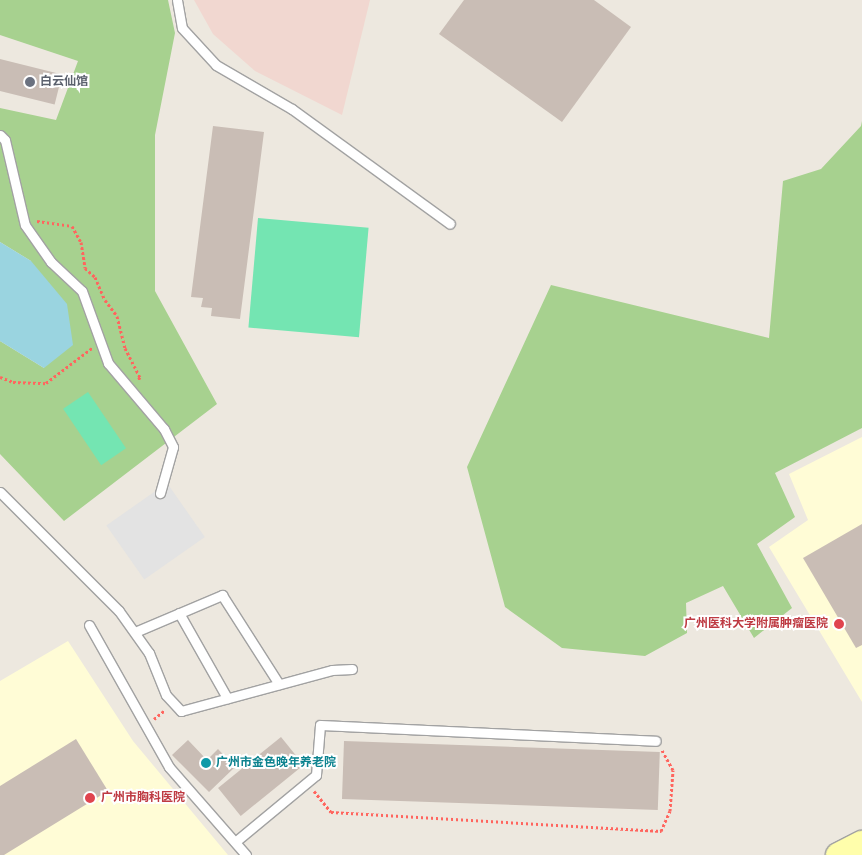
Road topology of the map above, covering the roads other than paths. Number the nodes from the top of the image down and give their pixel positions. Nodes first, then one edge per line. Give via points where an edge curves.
1 (177, 0) edge
2 (0, 135) edge
3 (450, 224) dead end
4 (0, 492) edge
5 (160, 493) dead end
6 (179, 613) junction
7 (89, 625) dead end
8 (135, 632) junction
9 (352, 669) dead end
10 (278, 684) junction
11 (227, 698) junction
12 (656, 741) road end
13 (234, 842) junction
14 (862, 843) edge
15 (246, 855) edge
16 (838, 855) edge

1 - 3 lane via 182,28 216,65 292,109
2 - 5 lane via 5,140 25,225 51,262 82,291 108,363 164,429 173,447
4 - 8 lane via 119,611
6 - 8 lane
6 - 10 lane via 222,595
6 - 11 lane
7 - 13 lane via 169,767
8 - 11 lane via 149,653 166,694 180,711
9 - 10 lane via 332,670
10 - 11 lane
12 - 13 lane via 320,725 316,775
13 - 15 lane
14 - 16 street

